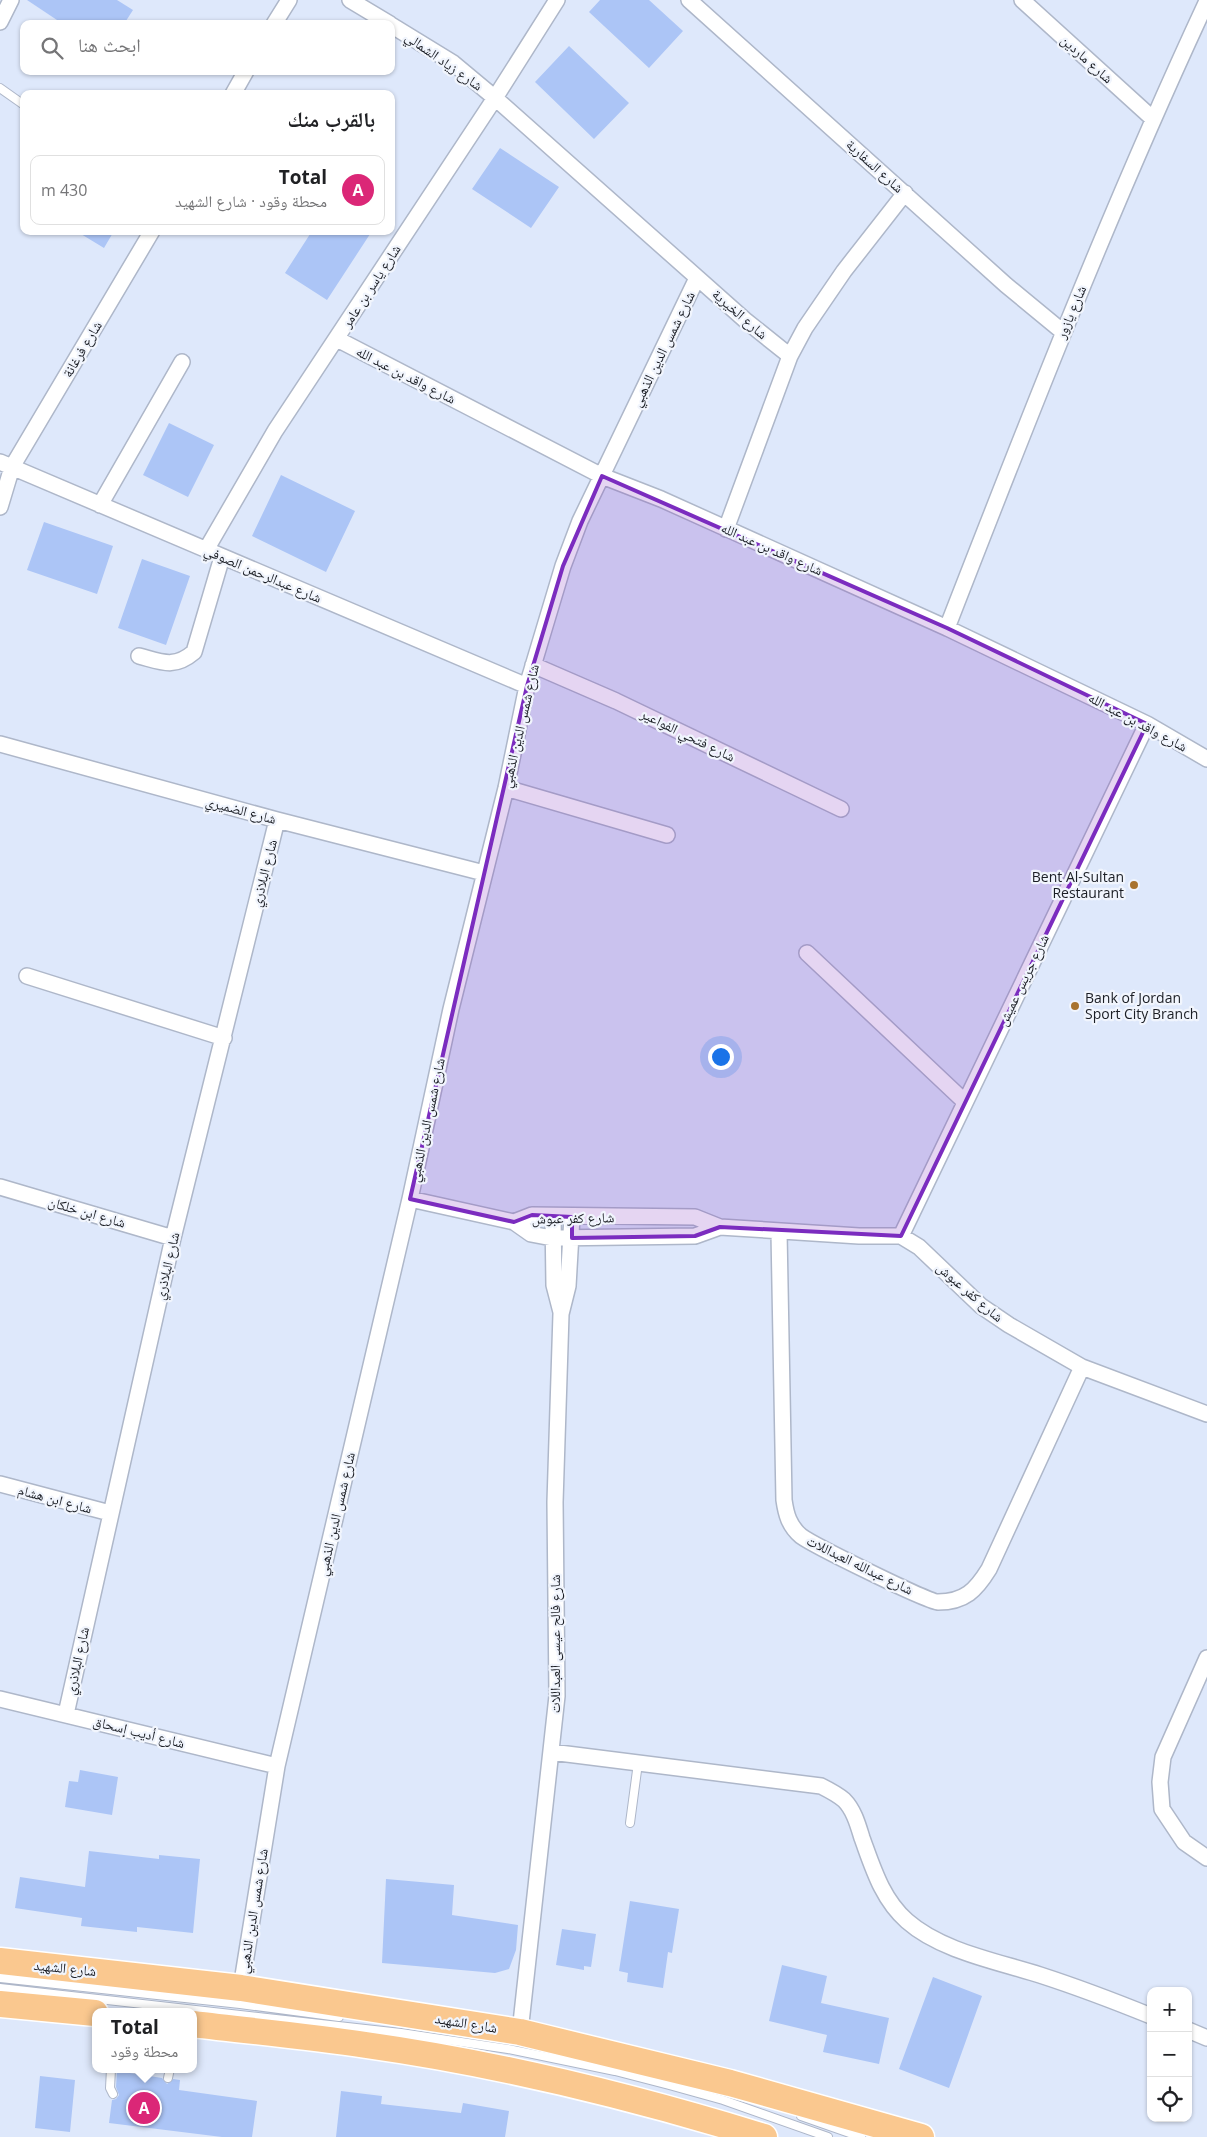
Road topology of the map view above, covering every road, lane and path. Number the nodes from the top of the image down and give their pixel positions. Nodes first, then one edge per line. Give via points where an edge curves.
1 (11, 0) edge
2 (288, 0) edge
3 (350, 0) edge
4 (557, 0) edge
5 (689, 0) edge
6 (1022, 0) edge
7 (1207, 1) edge
8 (276, 20) edge
9 (383, 20) edge
10 (0, 22) edge
11 (395, 27) edge
12 (244, 75) edge
13 (0, 88) edge
14 (235, 90) edge
15 (496, 98) junction
16 (20, 102) edge
17 (1152, 118) junction
18 (905, 193) junction
19 (150, 235) edge
20 (698, 278) junction
21 (1062, 332) junction
22 (336, 339) junction
23 (790, 356) junction
24 (182, 362) dead end
25 (6, 465) edge
26 (602, 476) junction
27 (100, 505) junction
28 (0, 507) edge
29 (726, 529) junction
30 (206, 550) junction
31 (222, 557) junction
32 (947, 628) junction
33 (139, 656) dead end
34 (533, 665) junction
35 (527, 686) junction
36 (1147, 724) junction
37 (0, 744) edge
38 (1207, 759) edge
39 (506, 788) junction
40 (842, 809) dead end
41 (277, 820) junction
42 (667, 835) dead end
43 (484, 873) junction
44 (807, 952) dead end
45 (27, 976) dead end
46 (224, 1038) junction
47 (965, 1102) junction
48 (0, 1187) edge
49 (410, 1199) junction
50 (553, 1216) junction
51 (572, 1217) junction
52 (514, 1222) junction
53 (720, 1227) junction
54 (779, 1232) junction
55 (901, 1236) junction
56 (173, 1238) junction
57 (552, 1238) junction
58 (572, 1238) junction
59 (561, 1314) junction
60 (1082, 1367) junction
61 (1207, 1414) edge
62 (0, 1484) edge
63 (110, 1513) junction
64 (1207, 1658) edge
65 (0, 1698) edge
66 (66, 1714) junction
67 (551, 1752) junction
68 (638, 1763) junction
69 (277, 1766) junction
70 (630, 1823) dead end
71 (1207, 1858) edge
72 (0, 1961) edge
73 (0, 1978) edge
74 (0, 1988) edge
75 (241, 1988) junction
76 (0, 2004) edge
77 (178, 2008) edge
78 (197, 2010) edge
79 (92, 2013) edge
80 (1147, 2015) edge
81 (348, 2018) dead end
82 (197, 2024) edge
83 (1192, 2032) edge
84 (1207, 2038) edge
85 (530, 2039) junction
86 (111, 2073) edge
87 (169, 2073) edge
88 (168, 2078) dead end
89 (113, 2094) dead end
90 (735, 2095) dead end
91 (790, 2112) dead end
92 (764, 2137) edge
93 (828, 2137) edge
94 (861, 2137) edge
95 (921, 2137) edge

1 - 10 street
2 - 8 street
3 - 9 street, شارع زياد الشمالي
4 - 15 street, شارع ياسر بن عامر
5 - 18 street, شارع السفارية
6 - 17 street, شارع ماردين
7 - 17 street, شارع يازور
11 - 15 street, شارع زياد الشمالي via 453,63
12 - 14 street
13 - 16 lane
15 - 20 street, شارع الخيرية
15 - 22 street, شارع ياسر بن عامر
17 - 21 street, شارع يازور
18 - 21 street, شارع السفارية
18 - 23 street via 839,279
19 - 25 street, شارع فرغانة
20 - 23 street, شارع الخيرية
20 - 26 street, شارع شمس الدين الذهبي
21 - 32 street, شارع يازور
22 - 26 street, شارع واقد بن عبد الله
22 - 30 street, شارع ياسر بن عامر via 275,431
23 - 29 street
24 - 27 street
25 - 27 street, شارع عبدالرحمن الصوفي
25 - 28 street, شارع فرغانة
26 - 29 street, شارع واقد بن عبد الله
26 - 34 street, شارع شمس الدين الذهبي via 563,566
27 - 30 street, شارع عبدالرحمن الصوفي
29 - 32 street, شارع واقد بن عبد الله
30 - 31 street, شارع عبدالرحمن الصوفي
31 - 33 street via 194,652 177,663
31 - 35 street, شارع عبدالرحمن الصوفي
32 - 36 street, شارع واقد بن عبد الله
34 - 35 street, شارع شمس الدين الذهبي
34 - 40 street, شارع فتحي الفواعير
35 - 39 street, شارع شمس الدين الذهبي
36 - 38 street, شارع واقد بن عبد الله
36 - 47 street, شارع جريس عميش
37 - 41 street, شارع الضميري
39 - 42 street
39 - 43 street, شارع شمس الدين الذهبي
41 - 43 street, شارع الضميري
41 - 46 street, شارع البلاذري
43 - 49 street, شارع شمس الدين الذهبي
44 - 47 street
45 - 46 street
46 - 56 street, شارع البلاذري
47 - 55 street, شارع جريس عميش
48 - 56 street, شارع ابن خلكان
49 - 52 street, شارع كفر عبوش
49 - 69 street, شارع شمس الدين الذهبي
50 - 51 street, شارع كفر عبوش
50 - 52 street, شارع كفر عبوش via 532,1216
50 - 57 street, شارع فالح عيسى العبداللات
51 - 53 street, شارع كفر عبوش via 695,1217
51 - 58 street, شارع فالح عيسى العبداللات
52 - 57 street, شارع كفر عبوش via 531,1234
53 - 54 street, شارع كفر عبوش
53 - 58 street, شارع كفر عبوش via 695,1236
54 - 55 street, شارع كفر عبوش
54 - 60 street, شارع عبدالله العبداللات via 786,1517 800,1535 819,1547 936,1602 958,1599 978,1588
55 - 60 street, شارع كفر عبوش via 919,1247 982,1306
56 - 63 street, شارع البلاذري
57 - 58 street, شارع كفر عبوش
57 - 59 street, شارع فالح عيسى العبداللات via 554,1285
58 - 59 street, شارع فالح عيسى العبداللات via 568,1286
59 - 67 street, شارع فالح عيسى العبداللات via 555,1502 557,1696
60 - 61 street, شارع كفر عبوش
62 - 63 street, شارع ابن هشام
63 - 66 street, شارع البلاذري
64 - 71 street via 1163,1757 1160,1782 1162,1809 1184,1842
65 - 66 street, شارع أديب إسحاق
66 - 69 street, شارع أديب إسحاق
67 - 68 street
67 - 85 street, شارع فالح عيسى العبداللات
68 - 70 lane
68 - 80 street via 808,1784 834,1792 852,1812 887,1897 906,1920 923,1933 943,1944
69 - 75 street, شارع شمس الدين الذهبي
72 - 75 highway, شارع الشهيد
73 - 81 lane
74 - 77 lane
75 - 85 highway, شارع الشهيد
76 - 79 highway
78 - 93 lane via 401,2033 508,2049 670,2085
82 - 92 highway via 366,2045 511,2071
83 - 84 street
85 - 90 lane
85 - 95 highway, شارع الشهيد via 730,2083
86 - 89 lane
87 - 88 lane
91 - 94 lane

